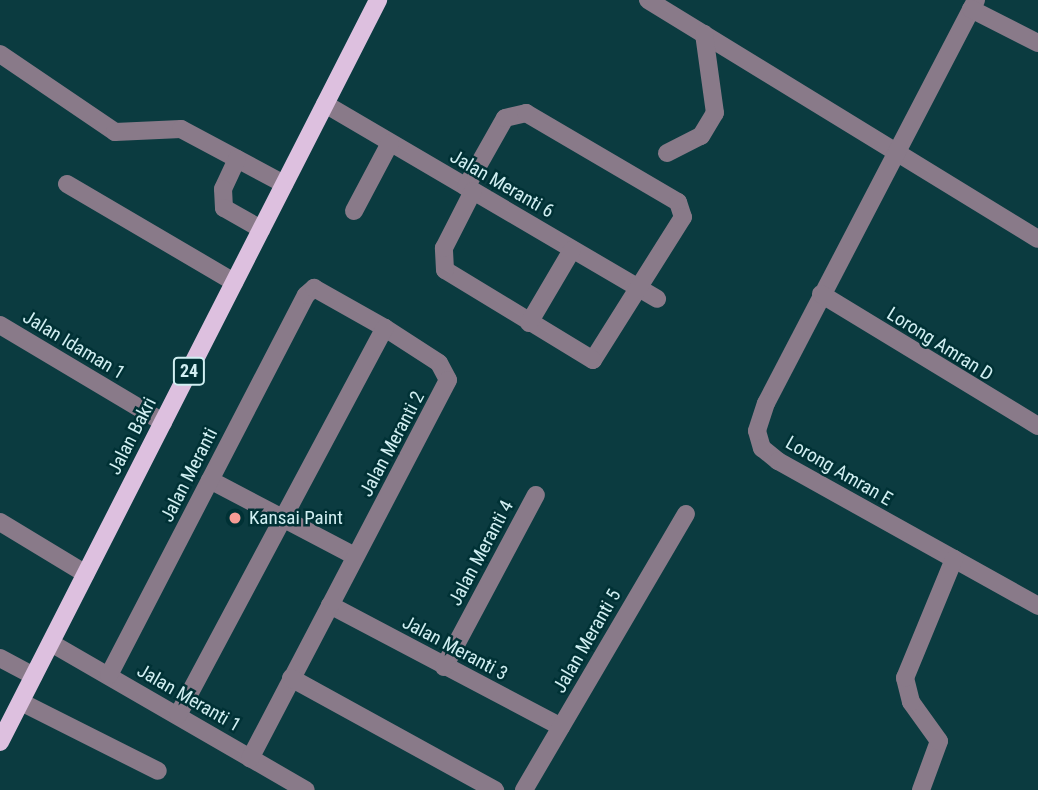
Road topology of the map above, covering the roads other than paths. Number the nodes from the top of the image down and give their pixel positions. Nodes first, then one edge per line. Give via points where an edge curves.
1 (378, 0) edge
2 (648, 0) edge
3 (973, 4) edge
4 (704, 34) junction
5 (1038, 43) edge
6 (0, 54) edge
7 (325, 104) junction
8 (390, 143) junction
9 (667, 153) dead end
10 (895, 153) junction
11 (237, 159) junction
12 (67, 184) dead end
13 (284, 184) junction
14 (469, 189) junction
15 (354, 211) dead end
16 (261, 229) junction
17 (1038, 239) edge
18 (572, 250) junction
19 (234, 282) junction
20 (640, 290) junction
21 (821, 294) junction
22 (306, 295) joint
23 (657, 299) dead end
24 (530, 323) junction
25 (0, 325) edge
26 (385, 328) junction
27 (163, 422) junction
28 (1038, 426) edge
29 (210, 480) junction
30 (536, 495) dead end
31 (686, 514) dead end
32 (283, 518) junction
33 (0, 522) edge
34 (355, 556) junction
35 (954, 559) junction
36 (86, 573) junction
37 (330, 605) junction
38 (1038, 606) edge
39 (51, 643) junction
40 (0, 658) edge
41 (444, 667) junction
42 (109, 675) junction
43 (34, 676) junction
44 (291, 678) junction
45 (20, 702) junction
46 (177, 715) junction
47 (561, 727) junction
48 (2, 735) edge
49 (250, 758) junction
50 (158, 771) dead end
51 (306, 790) edge
52 (495, 790) edge
53 (524, 790) edge
54 (921, 790) edge

1 - 7 main road, Jalan Bakri / 24
2 - 4 street
3 - 5 street
3 - 10 street, Lorong Amran E
4 - 9 street via 715,113 701,136
4 - 10 street
6 - 11 street via 115,132 181,129
7 - 8 street, Jalan Meranti 6
7 - 13 main road, Jalan Bakri / 24
8 - 14 street, Jalan Meranti 6
8 - 15 street
10 - 17 street
10 - 21 street, Lorong Amran E
11 - 13 street
11 - 16 street via 222,189 224,208
12 - 19 street
13 - 16 main road, Jalan Bakri / 24
14 - 18 street, Jalan Meranti 6
14 - 20 street via 505,118 526,113 678,202 683,217
14 - 24 street via 444,248 445,270
16 - 19 main road, Jalan Bakri / 24
18 - 20 street, Jalan Meranti 6
18 - 24 street
19 - 27 main road, Jalan Bakri / 24
20 - 23 street, Jalan Meranti 6
20 - 24 street via 593,360
21 - 28 street, Lorong Amran D
21 - 35 street, Lorong Amran E via 766,403 758,441 778,461
22 - 26 street, Jalan Meranti 2 via 314,288
22 - 29 street, Jalan Meranti
25 - 27 street, Jalan Idaman 1
26 - 32 street
26 - 34 street, Jalan Meranti 2 via 439,363 448,380
27 - 36 main road, Jalan Bakri / 24
29 - 32 street
29 - 42 street, Jalan Meranti
30 - 41 street, Jalan Meranti 4
31 - 47 street, Jalan Meranti 5
32 - 34 street
32 - 46 street
33 - 36 street
34 - 37 street, Jalan Meranti 2
35 - 38 street, Lorong Amran E
35 - 54 street via 905,678 911,702 939,741
36 - 39 main road, Jalan Bakri / 24
37 - 41 street, Jalan Meranti 3
37 - 44 street, Jalan Meranti 2
39 - 42 street, Jalan Meranti 1
39 - 43 main road, Jalan Bakri / 24
40 - 43 street
41 - 47 street, Jalan Meranti 3
42 - 46 street, Jalan Meranti 1
43 - 45 main road, Jalan Bakri / 24
44 - 49 street, Jalan Meranti 2
44 - 52 street
45 - 48 main road, Jalan Bakri / 24
45 - 50 street
46 - 49 street, Jalan Meranti 1
47 - 53 street, Jalan Meranti 5
49 - 51 street, Jalan Meranti 1

